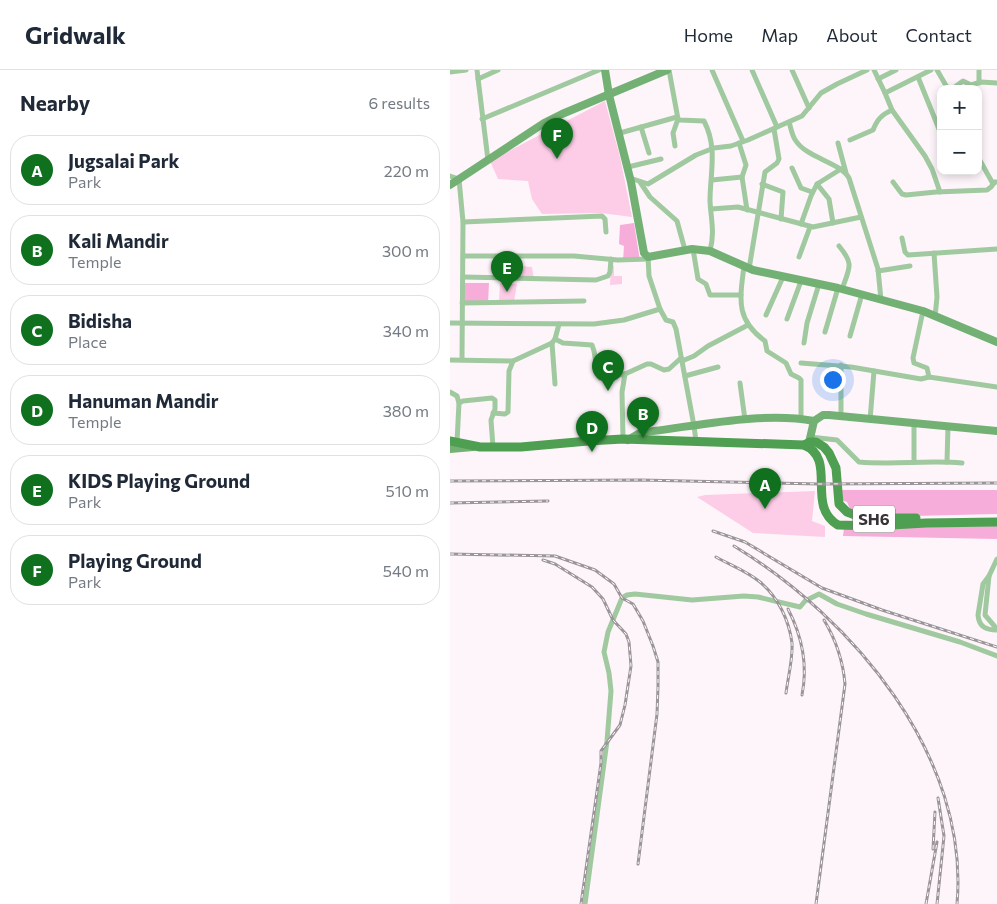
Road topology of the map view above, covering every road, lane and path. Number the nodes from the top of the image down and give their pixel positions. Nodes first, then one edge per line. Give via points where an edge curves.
1 (466, 70) edge
2 (477, 70) edge
3 (498, 70) edge
4 (599, 70) edge
5 (605, 70) edge
6 (668, 70) edge
7 (712, 70) edge
8 (752, 70) edge
9 (792, 70) edge
10 (867, 70) edge
11 (874, 70) edge
12 (896, 70) edge
13 (931, 70) edge
14 (937, 70) edge
15 (979, 70) edge
16 (450, 72) edge
17 (918, 77) junction
18 (478, 78) junction
19 (878, 79) junction
20 (997, 82) edge
21 (979, 83) junction
22 (947, 85) edge
23 (956, 85) edge
24 (971, 85) edge
25 (971, 85) edge
26 (886, 93) junction
27 (609, 95) junction
28 (809, 108) junction
29 (892, 110) junction
30 (678, 118) junction
31 (482, 119) junction
32 (789, 122) junction
33 (642, 127) junction
34 (776, 128) junction
35 (939, 130) edge
36 (620, 133) junction
37 (850, 140) dead end
38 (741, 142) junction
39 (838, 143) dead end
40 (675, 146) dead end
41 (712, 149) junction
42 (648, 153) dead end
43 (488, 160) junction
44 (661, 160) dead end
45 (982, 163) edge
46 (628, 167) junction
47 (792, 168) dead end
48 (842, 169) junction
49 (846, 174) junction
50 (450, 176) edge
51 (742, 177) junction
52 (630, 178) junction
53 (459, 179) junction
54 (712, 180) junction
55 (640, 181) junction
56 (893, 182) dead end
57 (995, 182) edge
58 (762, 184) junction
59 (817, 184) junction
60 (450, 185) edge
61 (812, 192) junction
62 (940, 192) junction
63 (711, 209) junction
64 (747, 210) junction
65 (758, 213) junction
66 (861, 217) junction
67 (781, 219) junction
68 (463, 222) junction
69 (833, 223) junction
70 (801, 224) junction
71 (810, 227) junction
72 (606, 232) dead end
73 (902, 238) dead end
74 (839, 246) dead end
75 (689, 249) junction
76 (997, 249) edge
77 (710, 251) junction
78 (934, 253) junction
79 (463, 256) junction
80 (799, 257) dead end
81 (648, 258) junction
82 (610, 259) junction
83 (910, 266) dead end
84 (747, 267) junction
85 (878, 270) junction
86 (463, 277) junction
87 (783, 277) junction
88 (801, 281) junction
89 (819, 284) junction
90 (840, 288) junction
91 (862, 294) junction
92 (741, 295) junction
93 (880, 300) junction
94 (584, 301) dead end
95 (462, 303) junction
96 (660, 310) junction
97 (923, 312) junction
98 (766, 315) dead end
99 (934, 317) junction
100 (787, 319) dead end
101 (450, 323) edge
102 (462, 323) junction
103 (559, 324) junction
104 (748, 325) junction
105 (825, 332) dead end
106 (850, 336) dead end
107 (554, 341) junction
108 (997, 342) edge
109 (804, 343) dead end
110 (682, 359) junction
111 (450, 360) edge
112 (462, 360) junction
113 (513, 361) junction
114 (801, 362) dead end
115 (841, 365) junction
116 (718, 367) dead end
117 (874, 371) junction
118 (625, 374) junction
119 (685, 376) junction
120 (930, 377) junction
121 (740, 383) dead end
122 (555, 384) dead end
123 (997, 387) edge
124 (450, 392) edge
125 (459, 403) junction
126 (493, 413) junction
127 (841, 416) junction
128 (801, 419) junction
129 (745, 420) junction
130 (870, 420) junction
131 (814, 421) junction
132 (914, 423) junction
133 (694, 426) junction
134 (948, 426) junction
135 (997, 432) edge
136 (625, 439) junction
137 (454, 441) edge
138 (696, 442) junction
139 (808, 443) junction
140 (480, 447) junction
141 (493, 447) junction
142 (450, 449) edge
143 (914, 462) junction
144 (947, 462) junction
145 (962, 463) dead end
146 (842, 508) junction
147 (997, 516) edge
148 (828, 517) junction
149 (997, 522) edge
150 (997, 559) edge
151 (989, 576) junction
152 (997, 629) edge
153 (997, 656) edge
154 (585, 904) edge

1 - 16 street
2 - 18 street
3 - 18 street
4 - 31 street
5 - 27 street
6 - 27 street
6 - 30 street
7 - 38 street
8 - 34 street
9 - 28 street
10 - 28 street via 826,90
11 - 19 street
12 - 19 street
13 - 17 street
14 - 22 street
15 - 21 street
17 - 26 street
17 - 35 street
18 - 31 street
19 - 26 street
20 - 21 street
21 - 24 street
23 - 25 street via 963,81
26 - 29 street
27 - 36 street
27 - 43 street via 544,123
28 - 32 street via 802,116
29 - 37 street via 880,117 873,130
29 - 62 street via 925,156
30 - 33 street
30 - 40 street via 673,133
30 - 41 street via 704,121
31 - 43 street
32 - 34 street
32 - 48 street via 800,146
33 - 36 street
33 - 42 street
34 - 38 street
34 - 58 street via 779,161 764,172
36 - 46 street
38 - 41 street
38 - 51 street via 746,165
39 - 49 street
41 - 54 street
41 - 55 street via 646,185
43 - 53 street
44 - 46 street
45 - 57 street
46 - 52 street
47 - 61 street via 800,188
48 - 49 street
48 - 59 street
49 - 66 street
50 - 53 street
51 - 54 street
51 - 64 street
52 - 55 street
52 - 81 street via 644,253
53 - 60 street
53 - 68 street
54 - 63 street
55 - 75 street via 650,197 677,221
56 - 62 street via 904,195
57 - 62 street via 987,190
58 - 65 street
58 - 67 street via 784,194
59 - 61 street
59 - 69 street via 829,199
61 - 70 street
63 - 64 street via 738,207
63 - 77 street via 714,234
64 - 65 street
65 - 67 street
65 - 84 street
66 - 69 street
66 - 85 street
67 - 70 street
68 - 72 street via 602,216
68 - 79 street
69 - 71 street
70 - 71 street
71 - 80 street
73 - 78 street via 907,254
74 - 90 street via 849,261 849,270
75 - 77 street
75 - 81 street
75 - 92 street via 698,279 706,284 710,295
76 - 78 street
77 - 84 street
78 - 99 street via 937,297
79 - 82 street
79 - 86 street
81 - 82 street
81 - 96 street via 648,276
82 - 86 street via 608,276 596,280
83 - 85 street
84 - 87 street
84 - 92 street
85 - 93 street
86 - 95 street
87 - 88 street
87 - 98 street
88 - 89 street
88 - 100 street
89 - 90 street
89 - 109 street
90 - 91 street
90 - 105 street
91 - 93 street
91 - 106 street
92 - 104 street via 741,310
93 - 97 street
94 - 95 street
95 - 102 street
96 - 103 street via 608,323
96 - 110 street via 666,320 674,324
97 - 99 street
97 - 120 street via 912,360 927,368
99 - 108 street
101 - 102 street
102 - 103 street
102 - 112 street
103 - 107 street
104 - 110 street via 694,356
104 - 128 street via 764,341 767,351 786,362 791,374 801,380
107 - 113 street
107 - 118 street via 592,345 600,378
107 - 122 street
110 - 118 street via 668,369 647,364
110 - 119 street
111 - 112 street
112 - 113 street
113 - 126 street via 509,371 508,412
114 - 115 street
115 - 117 street
115 - 127 street
116 - 119 street
117 - 120 street via 921,379
117 - 130 street
118 - 136 street via 622,392
119 - 133 street
120 - 123 street
121 - 129 street
124 - 125 street via 457,396
125 - 126 street via 492,398 495,400
125 - 137 street
126 - 141 street
127 - 130 street
127 - 131 street via 823,415
128 - 129 street
128 - 131 street
129 - 133 street
130 - 132 street
131 - 139 street
132 - 134 street
132 - 143 street
133 - 136 street via 640,433
133 - 138 street
134 - 135 street
134 - 144 street
136 - 138 main road
136 - 141 main road
137 - 140 main road
138 - 139 main road
139 - 143 street via 837,440 859,462
139 - 146 main road, SH6 via 820,444 832,459
139 - 148 main road, SH6 via 820,464 822,506
140 - 141 main road
140 - 142 street
143 - 144 street
144 - 145 street
146 - 147 main road, SH6 via 853,516 876,519
146 - 148 main road
148 - 149 main road, SH6 via 838,525 850,526
150 - 151 street
151 - 152 street via 985,615
151 - 152 street via 980,593 978,618 986,630
153 - 154 street via 866,614 819,594 800,607 744,596 692,600 635,594 622,598 608,632 604,652 610,701 607,741

